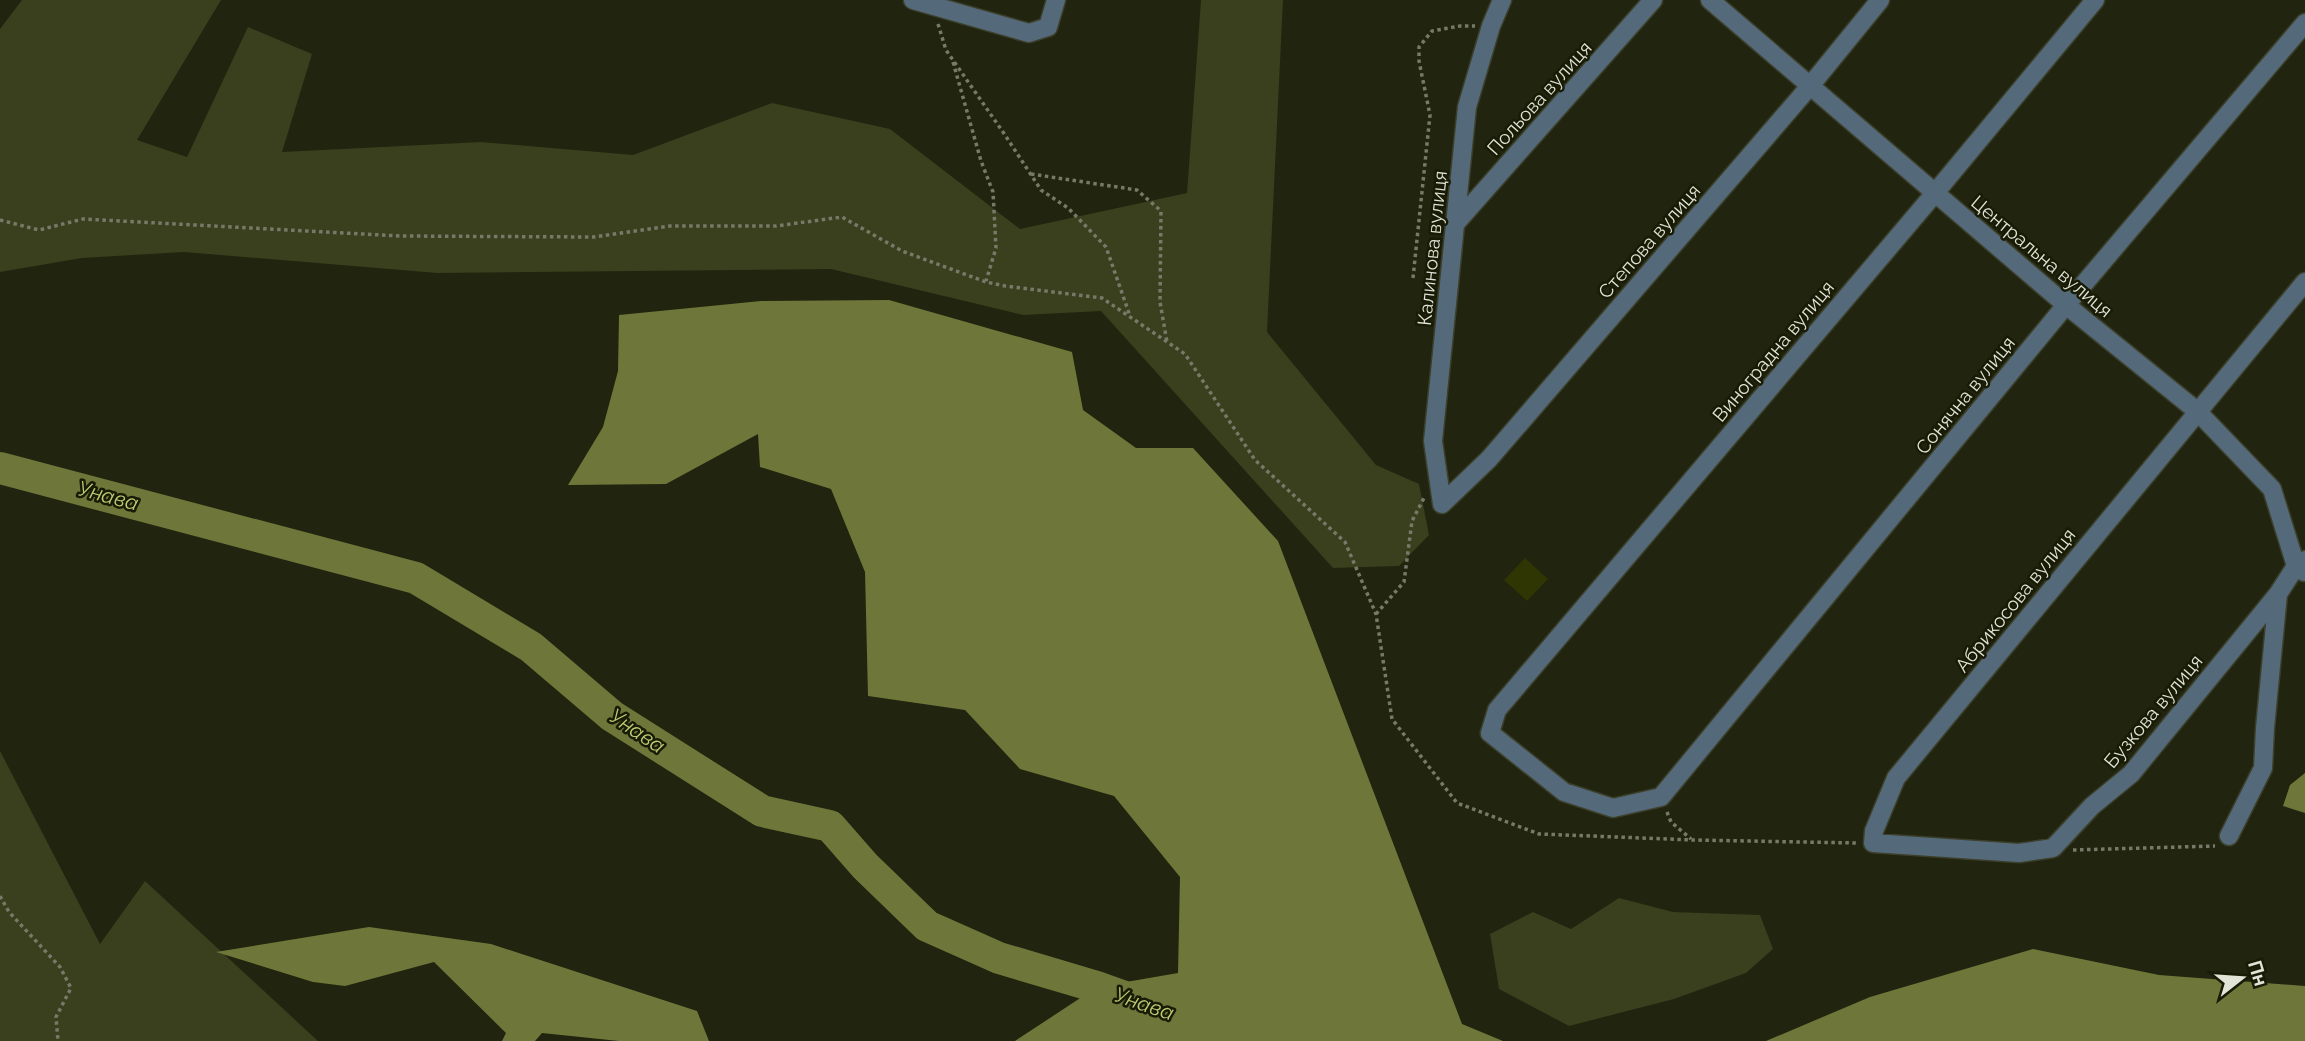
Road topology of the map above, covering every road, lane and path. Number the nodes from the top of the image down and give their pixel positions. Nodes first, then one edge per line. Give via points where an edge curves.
1 (913, 0) edge
2 (1056, 0) edge
3 (1502, 0) edge
4 (1653, 0) edge
5 (1710, 0) edge
6 (1880, 0) edge
7 (2095, 0) edge
8 (932, 5) junction
9 (2305, 23) edge
10 (1491, 26) junction
11 (951, 57) junction
12 (1810, 86) junction
13 (1031, 174) junction
14 (1935, 192) junction
15 (0, 220) edge
16 (1455, 224) junction
17 (1413, 278) dead end
18 (986, 282) junction
19 (2305, 282) edge
20 (2066, 305) junction
21 (1130, 317) junction
22 (1167, 342) junction
23 (2197, 411) junction
24 (1438, 473) junction
25 (1442, 504) joint
26 (2302, 566) edge
27 (2278, 594) junction
28 (1661, 797) junction
29 (2229, 836) joint
30 (1693, 840) dead end
31 (2053, 848) junction
32 (0, 896) edge
33 (58, 1041) edge

1 - 8 street
2 - 8 street via 1048,27 1029,33
3 - 10 street, Калинова вулиця
4 - 16 street, Польова вулиця
5 - 12 street, Центральна вулиця
6 - 12 street, Степова вулиця
7 - 14 street, Виноградна вулиця
8 - 11 path
9 - 20 street, Сонячна вулиця
10 - 16 street, Калинова вулиця via 1467,107
10 - 17 path via 1432,31 1419,47 1430,115
11 - 13 path
11 - 18 path via 993,192 996,248
12 - 14 street, Центральна вулиця
12 - 25 street, Степова вулиця via 1489,459
13 - 21 path via 1041,190 1068,208 1106,247
13 - 22 path via 1137,190 1161,211 1160,302
14 - 20 street, Центральна вулиця
14 - 28 street, Виноградна вулиця via 1497,710 1490,733 1564,792 1613,808
15 - 18 path via 39,230 83,219 400,236 593,237 670,226 776,226 842,217 902,251
16 - 24 street, Калинова вулиця via 1433,441
18 - 21 path via 1102,298
19 - 23 street, Абрикосова вулиця
20 - 23 street, Центральна вулиця
20 - 28 street, Сонячна вулиця
21 - 22 path
22 - 24 path via 1185,354 1255,460 1345,542 1376,614 1404,582 1412,521
23 - 26 street, Центральна вулиця via 2272,489
23 - 31 street, Абрикосова вулиця via 1896,778 1873,844 2019,853
24 - 25 street, Калинова вулиця
26 - 27 street, Бузкова вулиця
27 - 29 street via 2263,768
27 - 31 street, Бузкова вулиця via 2131,774 2092,806
28 - 30 path via 1671,822
29 - 31 path via 2226,846
32 - 33 path via 60,967 71,988 56,1017

